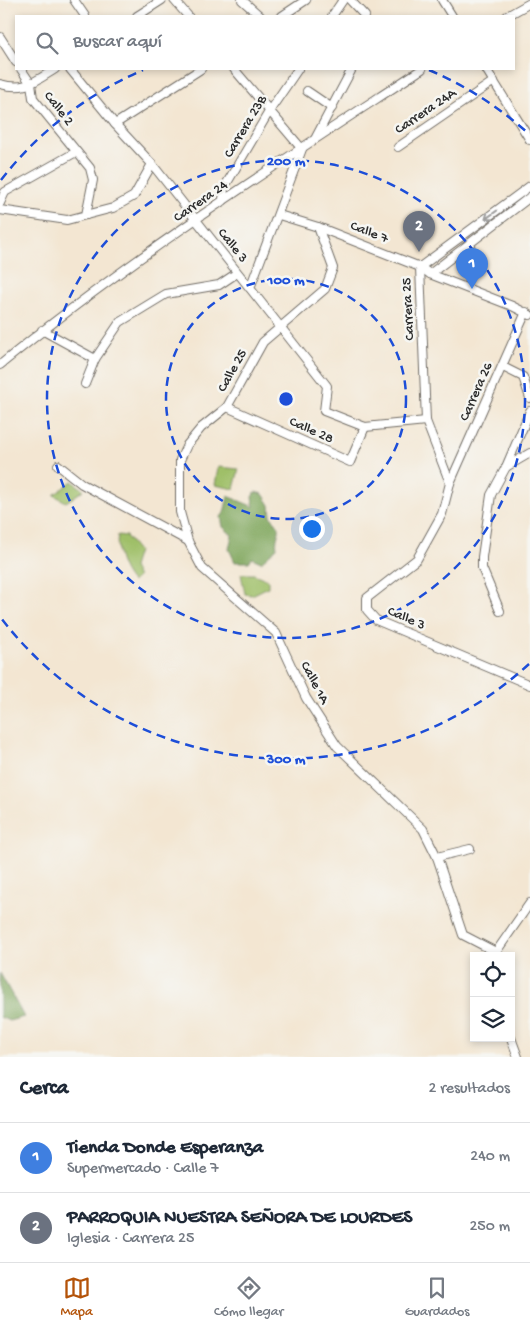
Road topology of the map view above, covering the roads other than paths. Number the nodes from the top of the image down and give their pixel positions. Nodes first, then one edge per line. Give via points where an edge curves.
1 (74, 0) edge
2 (162, 0) edge
3 (174, 0) edge
4 (242, 0) edge
5 (306, 0) edge
6 (343, 0) edge
7 (350, 0) edge
8 (442, 0) edge
9 (530, 3) edge
10 (84, 15) edge
11 (139, 15) edge
12 (187, 15) edge
13 (259, 15) edge
14 (284, 15) edge
15 (333, 15) edge
16 (364, 15) edge
17 (451, 15) edge
18 (509, 15) edge
19 (0, 37) edge
20 (15, 60) edge
21 (22, 70) edge
22 (53, 70) edge
23 (71, 70) edge
24 (199, 70) edge
25 (235, 70) edge
26 (297, 70) edge
27 (351, 70) edge
28 (420, 70) edge
29 (487, 70) edge
30 (494, 81) junction
31 (0, 84) edge
32 (30, 84) junction
33 (307, 91) dead end
34 (332, 108) junction
35 (270, 110) junction
36 (115, 124) junction
37 (315, 139) junction
38 (530, 140) edge
39 (398, 147) dead end
40 (302, 149) junction
41 (76, 152) junction
42 (152, 164) junction
43 (530, 186) edge
44 (530, 197) edge
45 (223, 201) junction
46 (0, 203) edge
47 (0, 210) edge
48 (279, 214) junction
49 (86, 216) junction
50 (195, 220) junction
51 (318, 227) junction
52 (420, 266) junction
53 (237, 273) junction
54 (430, 274) junction
55 (250, 288) junction
56 (528, 313) edge
57 (279, 328) junction
58 (42, 330) junction
59 (95, 359) junction
60 (0, 365) edge
61 (503, 367) junction
62 (85, 384) dead end
63 (530, 398) edge
64 (228, 407) junction
65 (530, 411) edge
66 (426, 421) junction
67 (365, 427) junction
68 (530, 453) edge
69 (58, 465) dead end
70 (506, 467) junction
71 (450, 483) junction
72 (188, 541) junction
73 (500, 611) dead end
74 (530, 685) edge
75 (470, 849) dead end
76 (437, 857) junction
77 (530, 903) edge
78 (493, 952) edge
79 (498, 952) edge
80 (512, 1042) edge
81 (518, 1057) edge

1 - 10 street
2 - 11 street
3 - 12 street
4 - 13 street
5 - 14 street
6 - 15 street
7 - 16 street
8 - 17 street
9 - 18 street
19 - 20 street
21 - 32 street
22 - 32 street
23 - 36 street, Calle 3
24 - 36 street
25 - 35 street
26 - 35 street, Carrera 23B
27 - 34 street
28 - 37 street, Carrera 24
29 - 30 street
30 - 38 street
30 - 39 street, Carrera 24A
31 - 32 street, Calle 2 via 20,88
32 - 41 street, Calle 2 via 32,98
33 - 34 street
34 - 37 street
35 - 40 street
35 - 45 street, Carrera 23B via 224,188
36 - 42 street, Calle 3
37 - 40 street, Carrera 24
40 - 45 street, Carrera 24
40 - 48 street
41 - 46 street via 5,192
41 - 49 street, Calle 2 via 93,180
42 - 49 street via 134,196 113,208
42 - 50 street, Calle 3
43 -> 52 street, Carrera 25
44 - 54 street, Carrera 25
45 - 50 street, Carrera 24
47 - 49 street via 67,220
48 - 51 street, Calle 7
48 - 55 street
50 - 53 street, Calle 3
50 - 58 street, Carrera 24
51 - 52 street, Calle 7
51 - 57 street, Calle 25 via 333,268 325,289
52 - 54 street, Calle 7
52 - 66 street, Carrera 25
53 - 55 street, Calle 3
53 - 59 street via 219,285 166,294 155,299 120,322
54 - 56 street, Calle 7
55 - 57 street, Calle 3
56 - 61 street, Carrera 26
57 - 64 street, Calle 25 via 263,342
57 - 67 street, Calle 3 via 327,386 324,411
58 - 59 street
58 - 60 street, Carrera 24
59 - 62 street
61 - 63 street via 523,377
61 - 71 street, Carrera 26
64 - 67 street, Calle 28 via 350,462
64 - 72 street, Calle 25 via 201,428 186,445 180,460 180,512
65 - 70 street
66 - 67 street, Calle 3
66 - 71 street, Carrera 25
68 - 70 street
69 - 72 street via 82,484
70 - 73 street via 491,495 482,557 482,568
71 - 74 street, Calle 3 via 442,514 417,559 367,598 367,610 376,620
72 - 76 street, Calle 1A via 202,568 276,634 306,698 337,746 423,829
75 - 76 street
76 - 78 street, Calle 1A via 463,935
77 - 79 street
80 - 81 street

